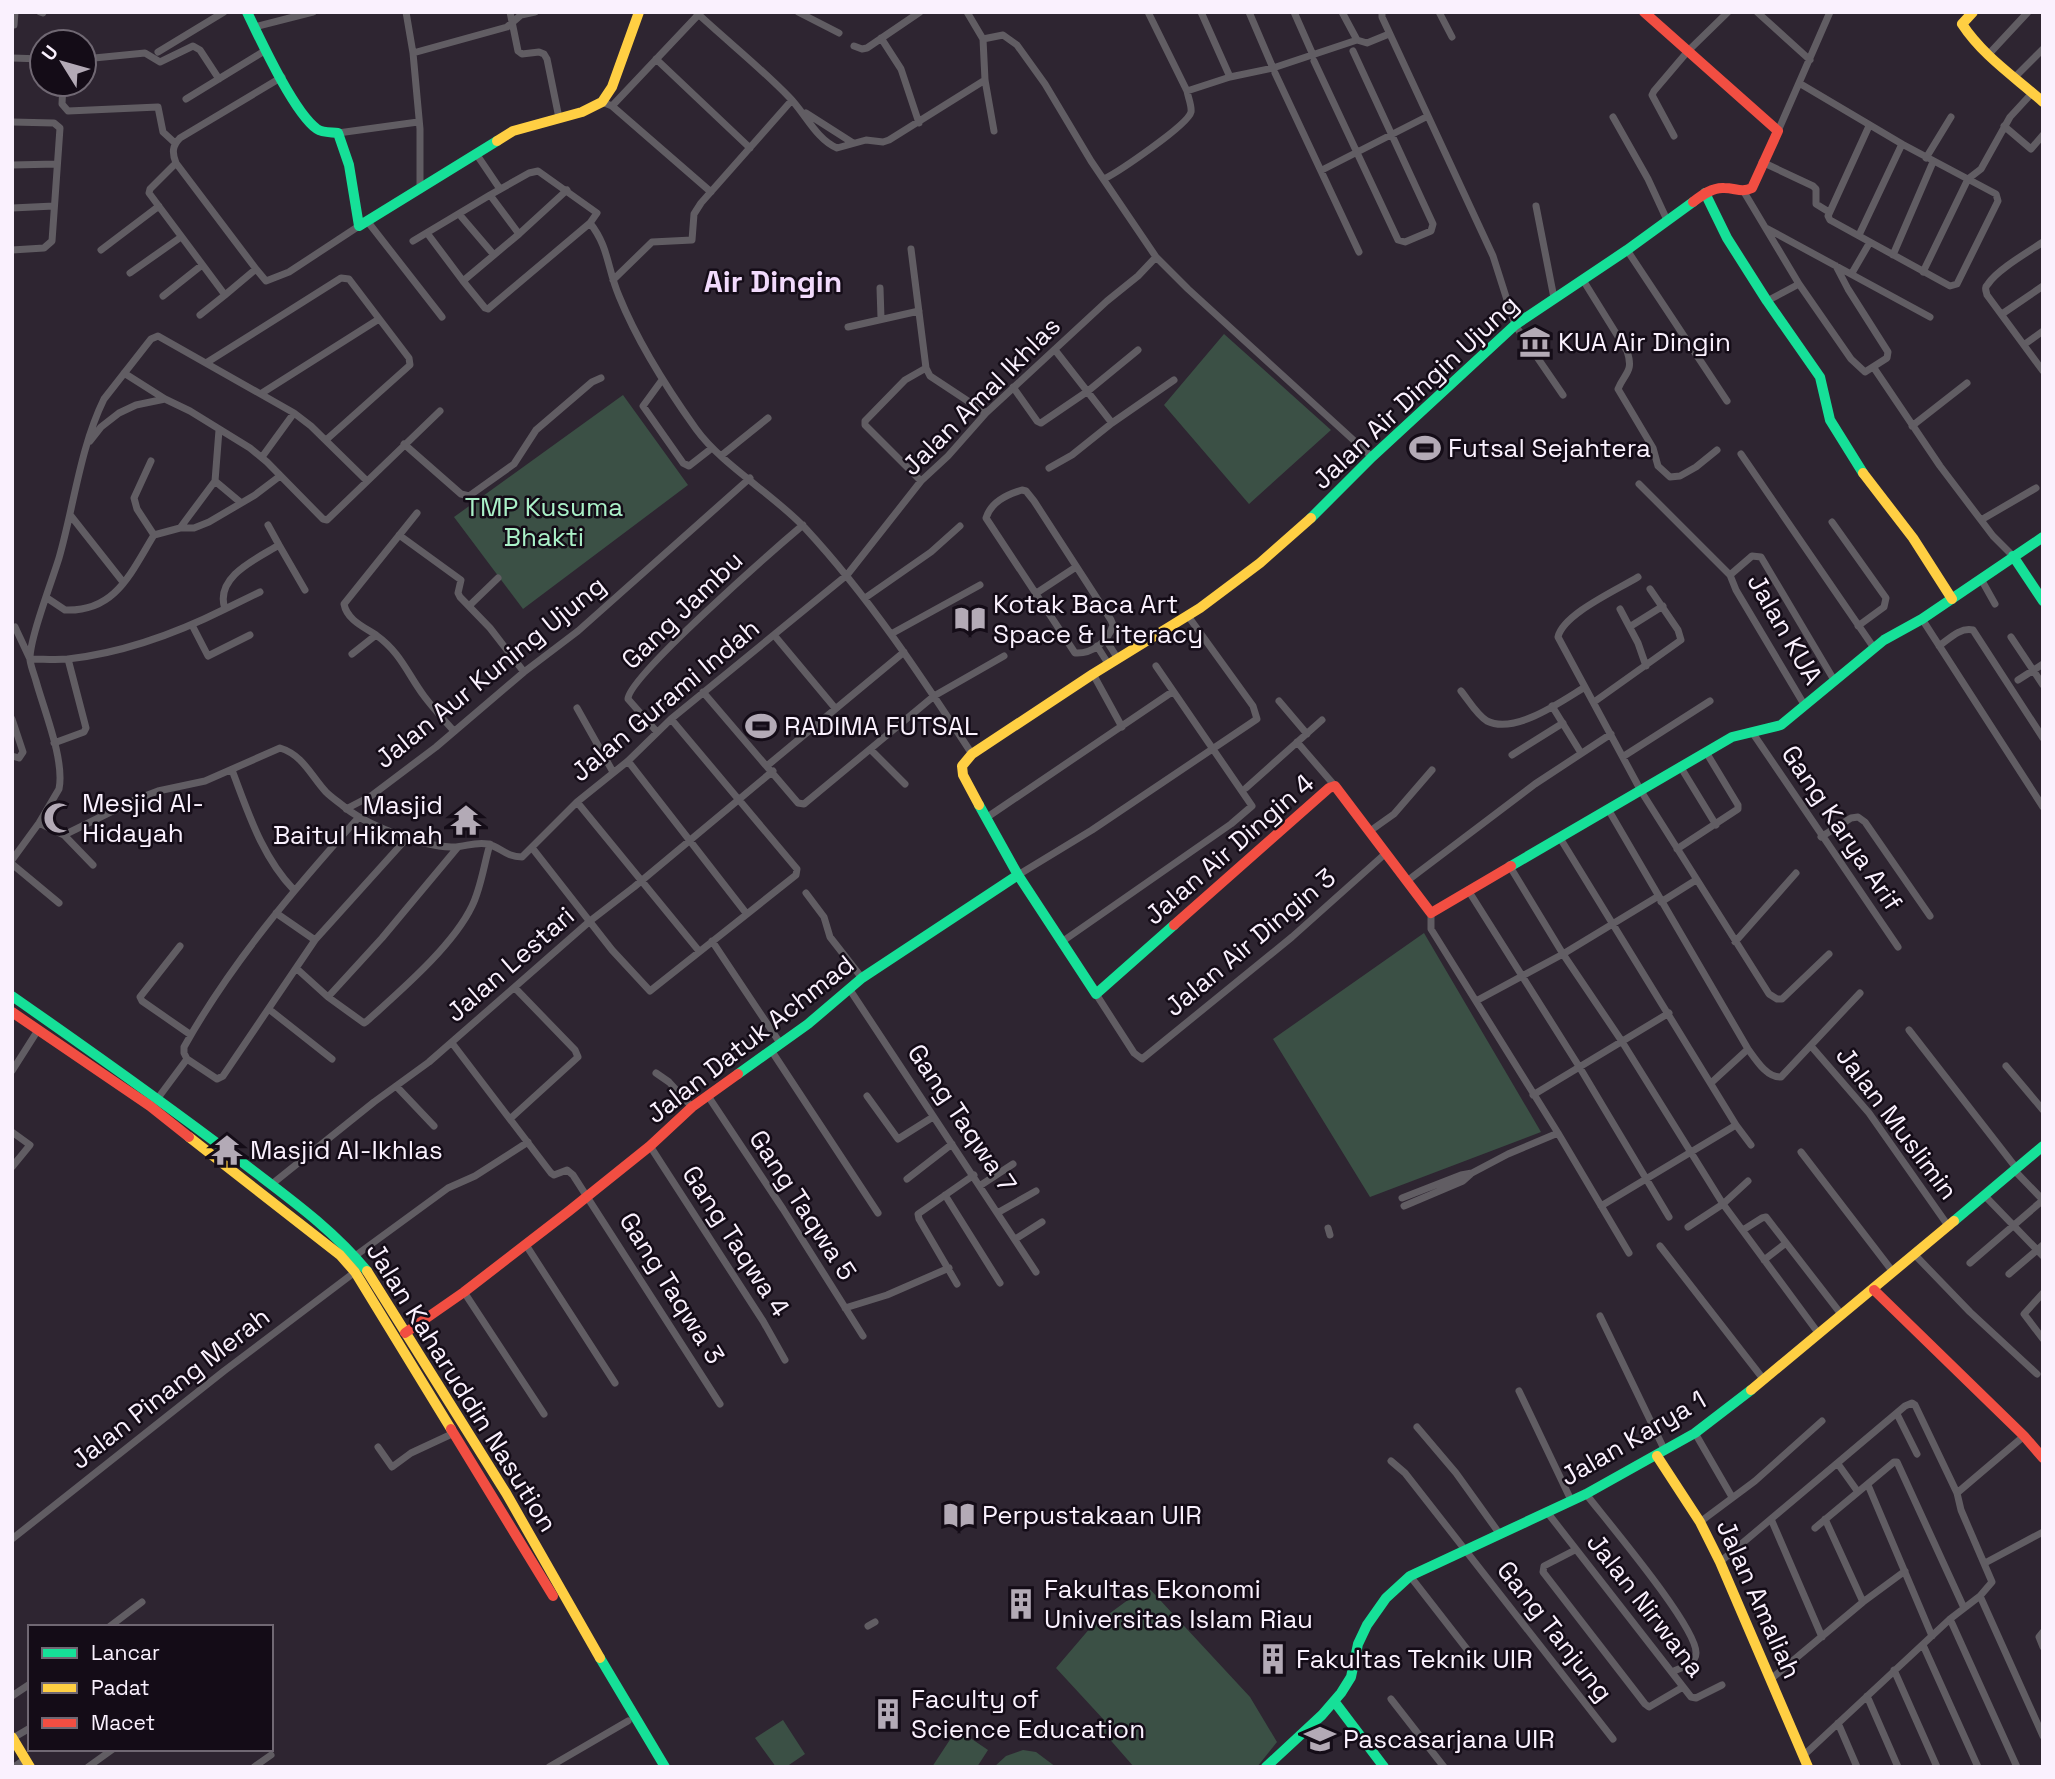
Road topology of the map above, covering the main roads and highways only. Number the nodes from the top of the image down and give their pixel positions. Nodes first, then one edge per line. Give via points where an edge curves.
1 (247, 12) edge
2 (639, 12) edge
3 (1644, 12) edge
4 (1973, 12) edge
5 (2043, 102) edge
6 (1705, 193) junction
7 (2043, 537) edge
8 (2013, 556) junction
9 (1952, 599) junction
10 (2043, 601) edge
11 (1018, 875) junction
12 (12, 996) edge
13 (12, 1012) edge
14 (98, 1063) junction
15 (2043, 1146) edge
16 (1874, 1290) junction
17 (405, 1333) junction
18 (465, 1426) junction
19 (454, 1433) junction
20 (1661, 1454) junction
21 (2043, 1458) edge
22 (1334, 1701) junction
23 (13, 1738) edge
24 (27, 1763) edge
25 (656, 1767) edge
26 (665, 1767) edge
27 (1266, 1767) edge
28 (1384, 1767) edge
29 (1808, 1767) edge

1 - 2 main road via 315,128 338,133 364,224 513,131 607,104
3 - 6 main road via 1778,131 1752,188 1744,192 1722,187
4 - 5 main road via 1962,24 1967,33
6 - 9 main road via 1727,238 1820,377 1836,432
6 - 11 main road, Jalan Air Dingin Ujung via 1515,325 1280,547 1188,616 972,754 962,772
7 - 8 main road
8 - 9 main road
8 - 10 main road
9 - 11 main road, Jalan Air Dingin 4 via 1884,640 1781,725 1732,737 1431,913 1335,786 1096,995
11 - 17 main road, Jalan Datuk Achmad via 862,978 808,1024 692,1107 526,1245
12 - 14 main road, Jalan Kaharuddin Nasution
13 - 14 main road, Jalan Kaharuddin Nasution
14 - 17 main road, Jalan Kaharuddin Nasution via 158,1098 342,1242
14 - 19 main road, Jalan Kaharuddin Nasution via 340,1255
15 - 16 main road, Jalan Karya 1
16 - 20 main road, Jalan Karya 1 via 1764,1380
16 - 21 main road
17 - 18 main road, Jalan Kaharuddin Nasution
18 - 19 main road
18 - 26 main road, Jalan Kaharuddin Nasution
19 - 25 main road, Jalan Kaharuddin Nasution
20 - 22 main road, Jalan Karya 1 via 1410,1576 1368,1622 1350,1678
20 - 29 main road, Jalan Amaliah via 1720,1562
22 - 27 main road, Jalan Karya 1
22 - 28 main road
23 - 24 main road

